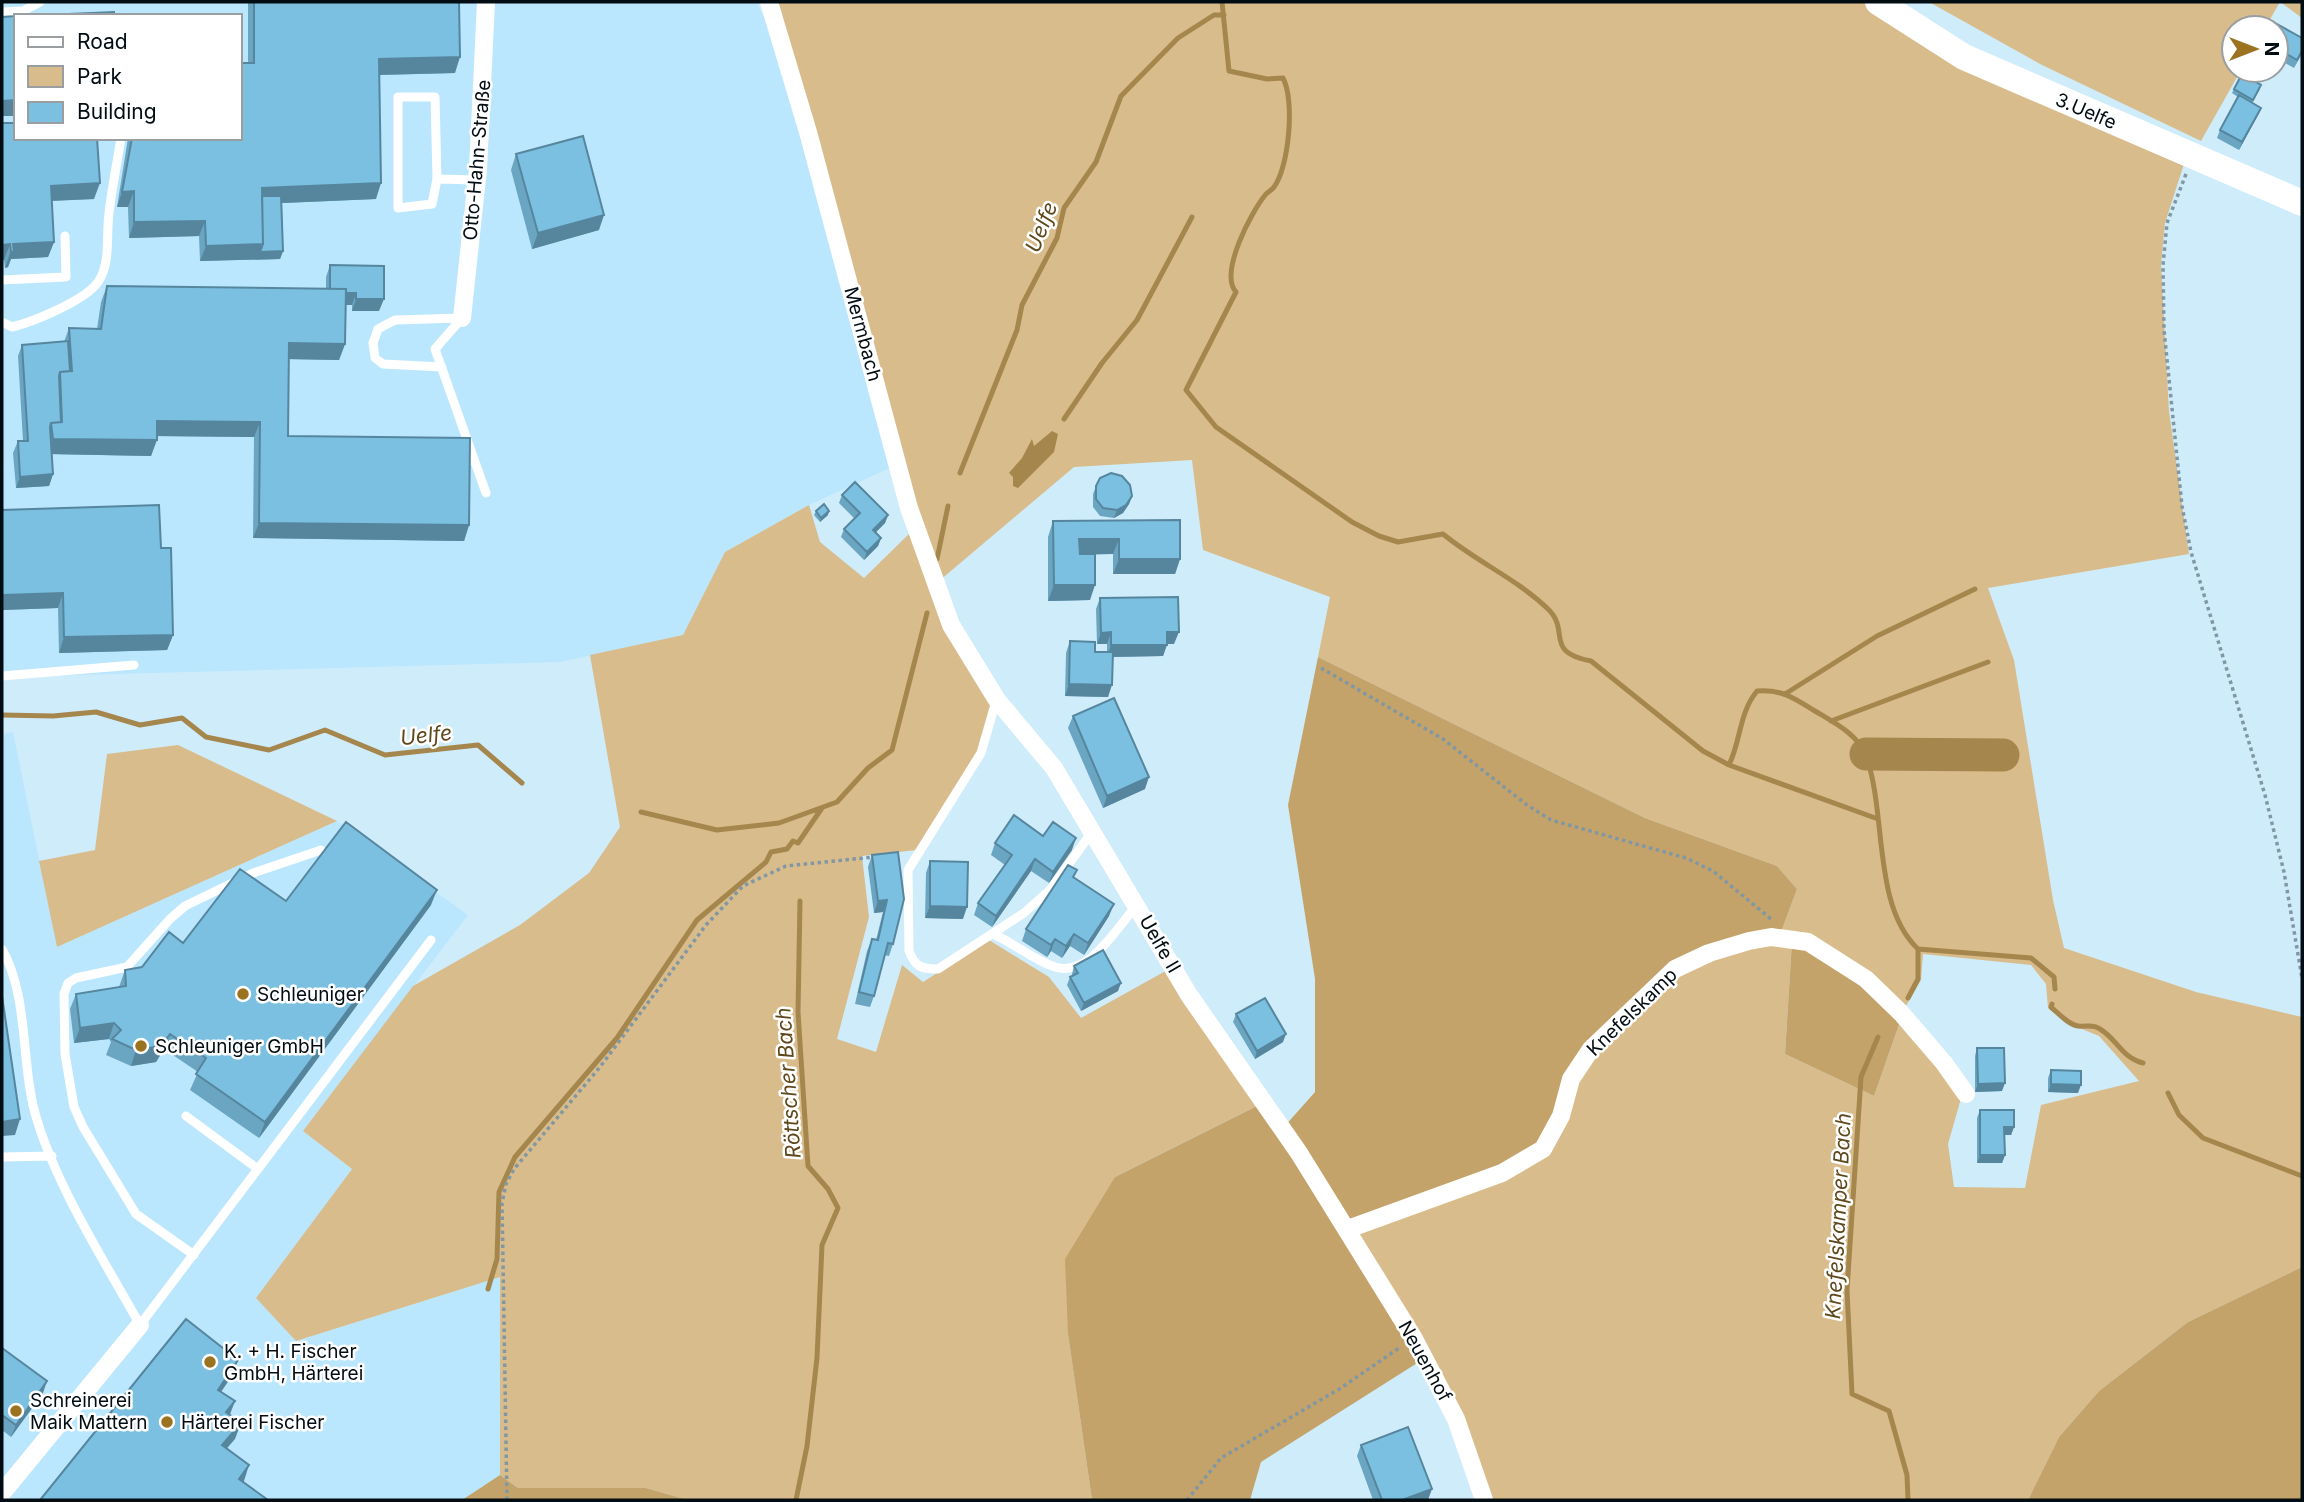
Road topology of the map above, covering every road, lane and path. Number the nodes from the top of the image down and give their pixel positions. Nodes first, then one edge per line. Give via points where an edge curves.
1 (40, 2) edge
2 (486, 2) edge
3 (769, 2) edge
4 (1878, 2) edge
5 (2, 12) edge
6 (121, 140) edge
7 (2194, 156) junction
8 (436, 179) junction
9 (477, 180) junction
10 (2302, 203) edge
11 (65, 236) dead end
12 (2, 280) edge
13 (462, 318) junction
14 (2, 322) edge
15 (442, 367) junction
16 (486, 493) dead end
17 (971, 660) joint
18 (134, 665) dead end
19 (1321, 668) dead end
20 (2, 676) edge
21 (997, 700) junction
22 (1093, 831) junction
23 (321, 850) edge
24 (880, 857) edge
25 (1137, 905) junction
26 (993, 934) junction
27 (1784, 938) junction
28 (431, 940) dead end
29 (2, 949) edge
30 (2302, 978) edge
31 (1966, 1094) dead end
32 (186, 1116) dead end
33 (52, 1156) junction
34 (2, 1157) edge
35 (258, 1169) junction
36 (1348, 1229) junction
37 (194, 1255) junction
38 (140, 1325) junction
39 (1413, 1337) junction
40 (2, 1493) edge
41 (507, 1500) edge
42 (1187, 1500) edge
43 (1484, 1500) edge

1 - 5 lane via 23,11
2 - 9 street, Otto-Hahn-Straße
3 - 17 street, Mermbach via 916,530 939,595
4 - 7 street, 3.Uelfe via 1964,57
6 - 14 lane via 105,269 97,284 23,324 12,327
7 - 10 street, 3.Uelfe
7 - 30 path via 2167,223 2163,265 2164,330 2182,506 2191,552 2265,795
8 - 8 lane via 432,204 398,208 398,97 435,97
8 - 9 lane
9 - 13 street, Otto-Hahn-Straße
11 - 12 lane via 66,277
13 - 15 lane via 435,349
13 - 15 lane via 395,320 377,329 375,358 383,364
15 - 16 lane
17 - 21 street, Uelfe II
18 - 20 lane
19 - 27 path via 1443,738 1551,820 1651,846 1713,871 1762,911
21 - 22 street, Uelfe II via 1040,748
21 - 26 lane via 981,753 906,879 913,963 923,969 938,969
22 - 25 street, Uelfe II
22 - 26 lane via 1050,890
23 - 37 lane via 253,873 185,906 127,967 76,978 64,993 65,1054 74,1107 83,1127 136,1214
24 - 41 path via 786,866 743,886 706,925 600,1067 514,1169 502,1203
25 - 26 lane via 1093,956 1067,969 1054,967
25 - 36 street, Uelfe II via 1216,1037
27 - 31 street, Knefelskamp via 1817,946 1866,979 1901,1013
27 - 36 street, Knefelskamp via 1749,941 1675,969 1579,1064 1554,1132 1532,1157 1502,1173
28 - 35 lane
29 - 33 lane via 14,981 37,1119
32 - 35 lane
33 - 34 lane
33 - 38 lane
35 - 37 lane
36 - 39 street, Neuenhof
37 - 38 lane
38 - 40 street
39 - 42 path via 1341,1388 1221,1458
39 - 43 street, Neuenhof via 1456,1419

